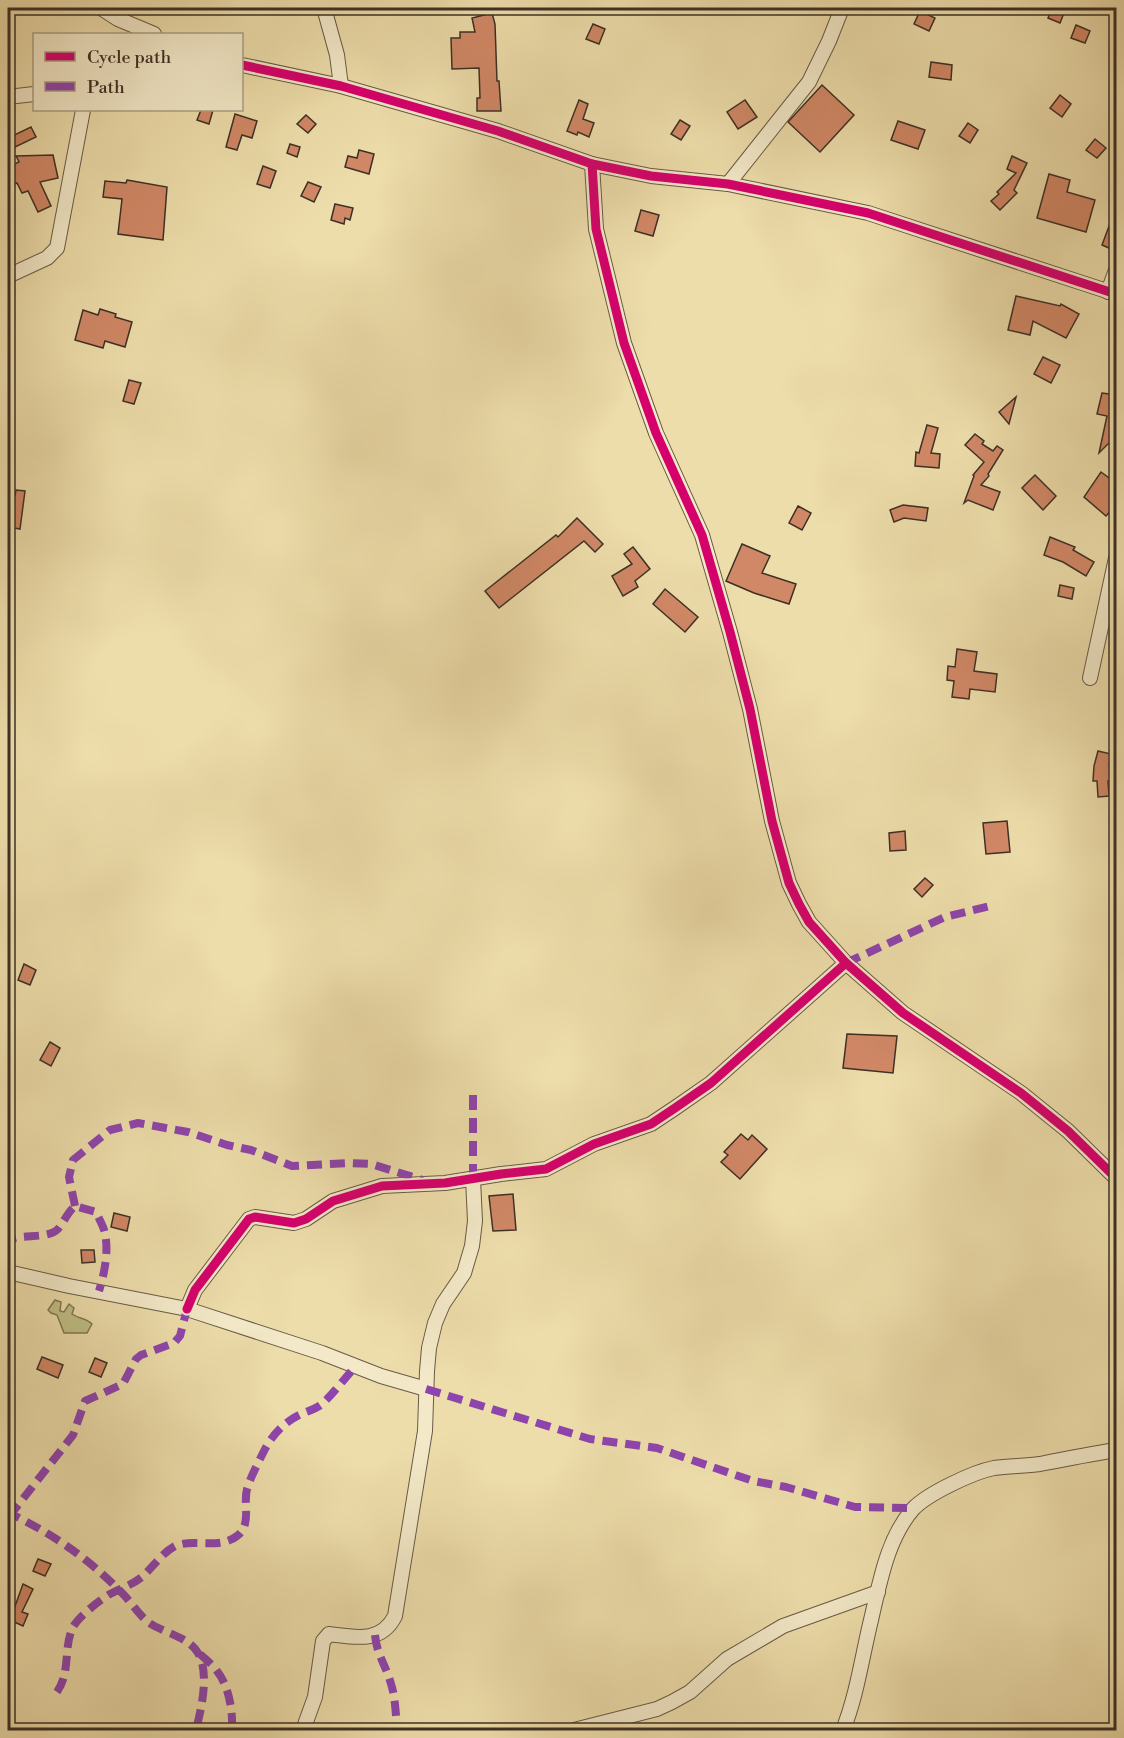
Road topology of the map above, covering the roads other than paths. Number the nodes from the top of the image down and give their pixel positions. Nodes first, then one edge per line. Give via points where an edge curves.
1 (101, 8) edge
2 (324, 8) edge
3 (842, 8) edge
4 (152, 33) edge
5 (243, 65) edge
6 (341, 86) junction
7 (33, 94) edge
8 (8, 97) edge
9 (83, 111) edge
10 (592, 164) junction
11 (728, 184) junction
12 (1116, 270) edge
13 (8, 276) edge
14 (1112, 293) edge
15 (1116, 558) edge
16 (1090, 678) dead end
17 (846, 963) junction
18 (1116, 1178) edge
19 (472, 1179) junction
20 (8, 1272) edge
21 (187, 1309) junction
22 (426, 1389) junction
23 (1116, 1449) edge
24 (878, 1592) junction
25 (303, 1731) edge
26 (574, 1731) edge
27 (843, 1731) edge

1 - 4 street
2 - 6 street via 338,55
3 - 11 street via 809,82
5 - 6 street
6 - 10 street via 498,131
7 - 8 street
9 - 13 street via 57,248 47,258
10 - 11 street via 651,176
10 - 17 street via 596,229 624,343 656,433 702,535 750,709 772,821 789,883 809,922
11 - 14 street via 868,213
12 - 14 street
15 - 16 street
17 - 18 street via 903,1013 1021,1093 1068,1131
17 - 19 street via 711,1083 651,1124 594,1144 546,1169
19 - 21 street via 382,1186 333,1201 294,1223 249,1219 195,1290
19 - 22 street via 472,1246 464,1273 435,1323
20 - 21 street
21 - 22 street
22 - 25 street via 425,1431 395,1616 390,1626 375,1635 325,1637 315,1697
23 - 24 street via 994,1468 938,1492 914,1508 901,1528 889,1552
24 - 26 street via 783,1626 727,1659 690,1692 657,1709
24 - 27 street via 856,1692

